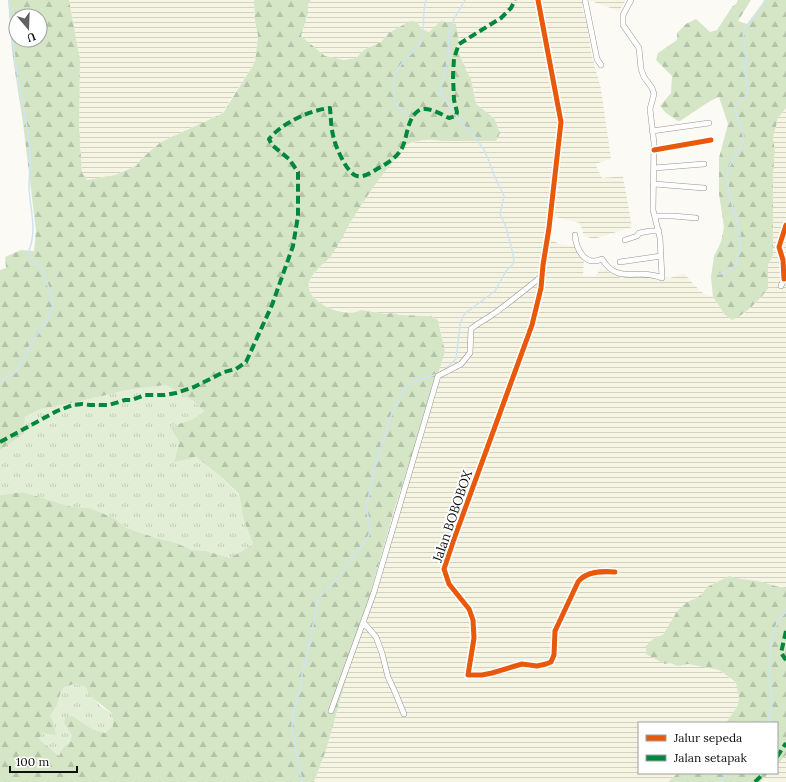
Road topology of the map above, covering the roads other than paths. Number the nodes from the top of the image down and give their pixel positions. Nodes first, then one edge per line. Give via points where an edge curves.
1 (538, 0) edge
2 (631, 0) edge
3 (584, 1) edge
4 (601, 65) dead end
5 (709, 123) dead end
6 (653, 133) junction
7 (712, 140) dead end
8 (654, 150) junction
9 (704, 164) dead end
10 (654, 168) junction
11 (654, 184) junction
12 (704, 188) dead end
13 (655, 216) junction
14 (696, 218) dead end
15 (786, 225) edge
16 (659, 231) junction
17 (576, 235) dead end
18 (626, 240) dead end
19 (661, 256) junction
20 (620, 262) dead end
21 (542, 276) junction
22 (785, 278) edge
23 (780, 286) dead end
24 (615, 572) dead end
25 (363, 622) junction
26 (331, 711) dead end
27 (404, 714) dead end

1 - 21 street, Jalan BOBOBOX via 560,122 550,228
2 - 6 street via 622,20 624,29 639,48 642,73 653,92 650,108
3 - 4 street via 597,59
5 - 6 street
6 - 8 street
7 - 8 street
8 - 10 street
9 - 10 street
10 - 11 street
11 - 12 street
11 - 13 street
13 - 14 street
13 - 16 street
15 - 22 street via 779,247
16 - 18 street via 639,233
16 - 19 street
17 - 19 street via 578,249 583,257 591,262 602,259 615,274 649,274 662,278
19 - 20 street
21 - 24 street, Jalan BOBOBOX via 532,325 444,569 450,584 469,609 472,620 474,638 468,675 487,674 522,664 537,666 551,662 554,655 555,631 582,576 605,571
21 - 25 street via 492,316 477,323 471,329 470,353 461,364 438,376
22 - 23 street
25 - 26 street
25 - 27 street via 376,637 388,677

